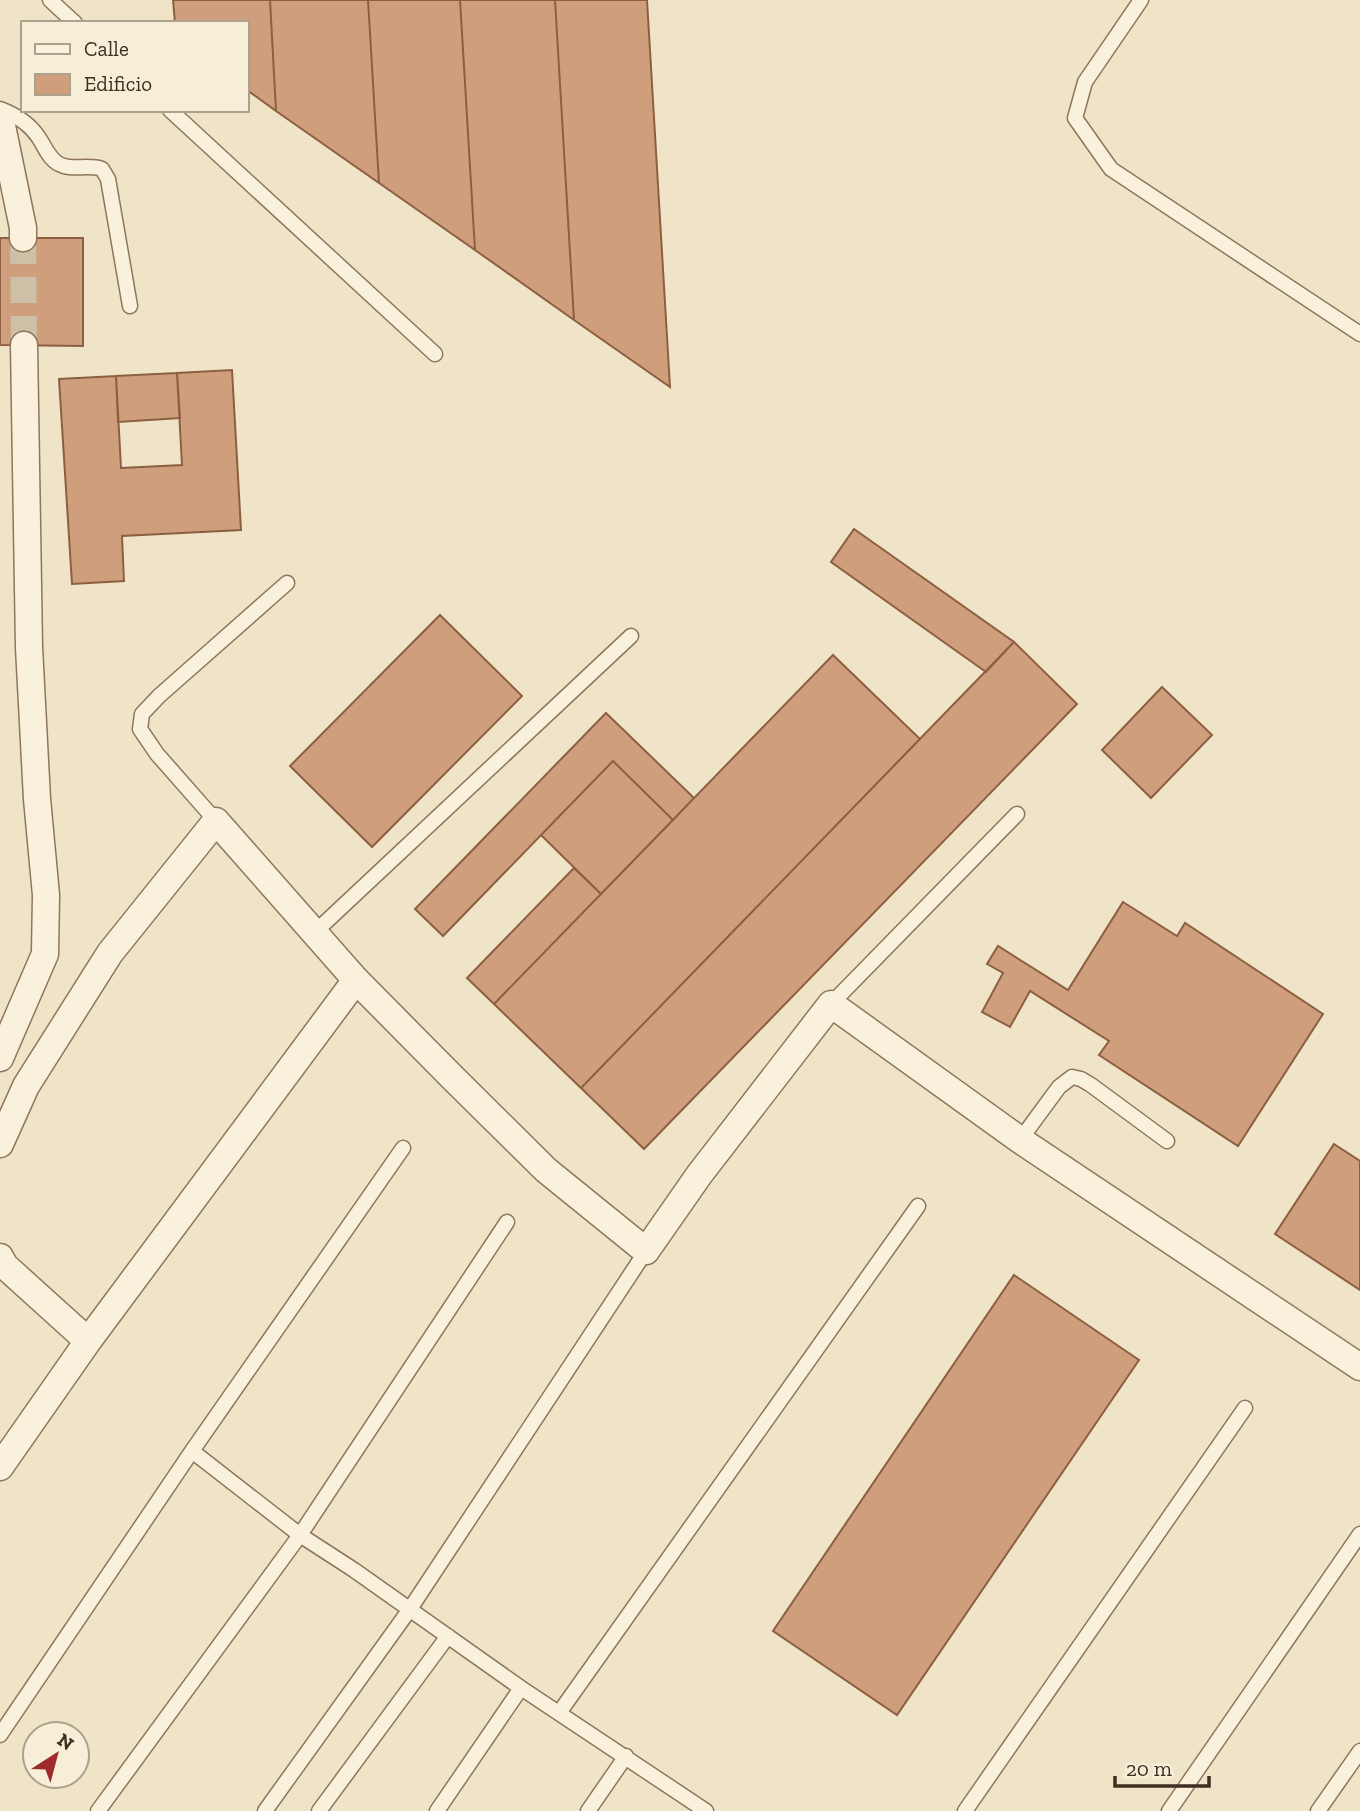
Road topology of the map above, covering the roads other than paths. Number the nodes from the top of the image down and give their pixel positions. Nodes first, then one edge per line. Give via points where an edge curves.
1 (50, 0) edge
2 (1140, 0) edge
3 (73, 21) edge
4 (0, 109) edge
5 (172, 112) edge
6 (0, 116) edge
7 (23, 238) tunnel mouth
8 (130, 306) dead end
9 (1360, 334) edge
10 (24, 345) tunnel mouth
11 (435, 354) dead end
12 (287, 583) dead end
13 (631, 636) dead end
14 (1017, 814) dead end
15 (216, 821) junction
16 (314, 933) junction
17 (356, 980) junction
18 (831, 1004) junction
19 (0, 1058) edge
20 (1020, 1140) junction
21 (1167, 1141) dead end
22 (0, 1144) edge
23 (403, 1148) dead end
24 (918, 1206) dead end
25 (507, 1222) dead end
26 (646, 1251) junction
27 (0, 1257) edge
28 (88, 1341) junction
29 (1360, 1367) edge
30 (1245, 1408) dead end
31 (192, 1451) junction
32 (0, 1467) edge
33 (1360, 1534) edge
34 (300, 1535) junction
35 (410, 1609) junction
36 (448, 1636) junction
37 (521, 1688) junction
38 (559, 1713) junction
39 (0, 1735) edge
40 (1360, 1751) edge
41 (626, 1756) junction
42 (98, 1811) edge
43 (265, 1811) edge
44 (319, 1811) edge
45 (437, 1811) edge
46 (588, 1811) edge
47 (706, 1811) edge
48 (965, 1811) edge
49 (1169, 1811) edge
50 (1318, 1811) edge

1 - 3 lane
2 - 9 lane via 1085,82 1075,118 1111,169
4 - 8 lane via 17,115 58,164 102,169 108,179
5 - 11 lane
6 - 7 street
10 - 19 street via 29,647 46,895 45,954
12 - 15 lane via 142,714 140,729 157,754
13 - 16 lane
14 - 18 lane
15 - 16 street
15 - 22 street via 110,953 26,1086
16 - 17 street
17 - 26 street via 546,1170
17 - 28 street
18 - 20 street
18 - 26 street
20 - 21 lane via 1059,1087 1072,1077 1091,1085
20 - 29 street
23 - 31 lane
24 - 38 lane
25 - 34 lane
26 - 35 lane
27 - 28 street
28 - 32 street
30 - 48 lane
31 - 34 lane
31 - 39 lane
33 - 49 lane
34 - 35 lane
34 - 42 lane
35 - 36 lane
35 - 43 lane
36 - 37 lane
36 - 44 lane
37 - 38 lane
37 - 45 lane
38 - 41 lane
40 - 50 lane
41 - 46 lane
41 - 47 lane

